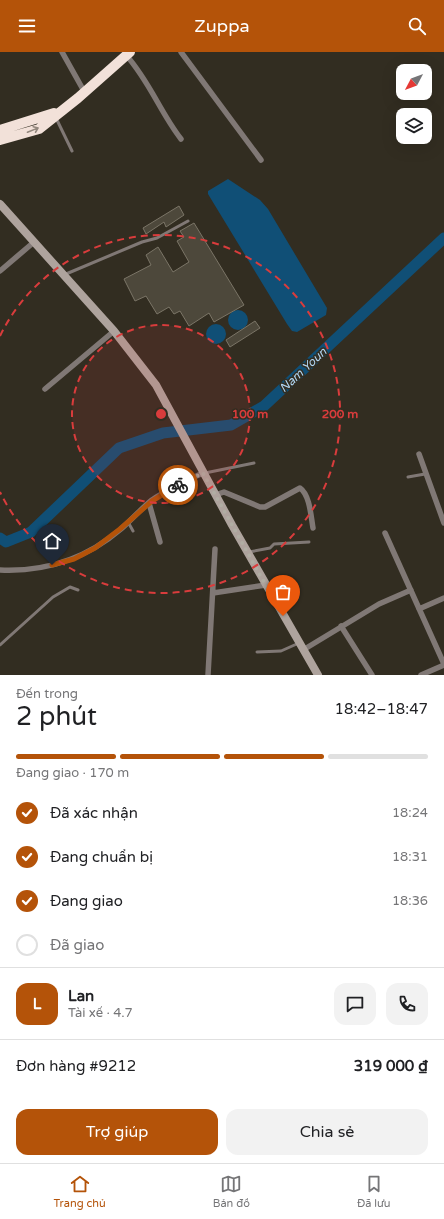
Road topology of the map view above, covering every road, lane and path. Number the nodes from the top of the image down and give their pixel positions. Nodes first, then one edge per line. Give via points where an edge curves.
1 (62, 52) edge
2 (181, 52) edge
3 (128, 54) edge
4 (84, 93) junction
5 (56, 113) junction
6 (0, 130) edge
7 (181, 139) dead end
8 (0, 140) edge
9 (72, 151) dead end
10 (261, 160) dead end
11 (0, 204) edge
12 (188, 221) dead end
13 (34, 242) junction
14 (0, 271) edge
15 (64, 275) junction
16 (114, 332) junction
17 (45, 389) dead end
18 (419, 454) dead end
19 (254, 463) dead end
20 (202, 471) junction
21 (425, 474) junction
22 (408, 477) dead end
23 (215, 495) junction
24 (150, 503) junction
25 (128, 522) junction
26 (444, 523) edge
27 (313, 528) dead end
28 (133, 531) dead end
29 (385, 533) dead end
30 (160, 542) dead end
31 (309, 542) dead end
32 (215, 549) dead end
33 (248, 553) junction
34 (0, 570) edge
35 (266, 585) junction
36 (78, 590) dead end
37 (411, 590) junction
38 (213, 593) junction
39 (444, 598) edge
40 (419, 609) junction
41 (341, 626) junction
42 (0, 645) edge
43 (301, 646) junction
44 (257, 652) dead end
45 (444, 665) edge
46 (208, 675) edge
47 (318, 675) edge
48 (372, 675) edge
49 (421, 675) edge

1 - 4 street
2 - 10 street
3 - 4 highway
3 - 7 street
4 - 5 highway
5 - 6 highway
8 -> 5 highway via 38,129
5 - 9 lane
11 - 13 street
12 - 15 lane via 158,238 81,266
13 - 14 street
13 - 15 street
15 - 16 street
16 - 17 street
16 - 20 street via 164,398
18 - 21 street
19 - 20 lane
20 - 23 street
20 - 24 street
21 - 22 lane
21 - 26 street
23 - 27 street via 224,492 265,507 300,488 308,502
23 - 33 street
24 - 25 street
24 - 30 street
25 - 28 lane
25 - 34 street via 95,548 74,559 40,568
29 - 37 street
31 - 33 lane via 274,544 270,548
32 - 38 street
33 - 35 street
35 - 38 street
35 - 43 street
36 - 42 lane via 70,587 53,597
37 - 40 street
37 - 41 street via 379,604
38 - 46 street
39 - 40 street
40 - 45 street
41 - 43 street
41 - 48 street
43 - 44 lane via 280,651
43 - 47 street
45 - 49 street

